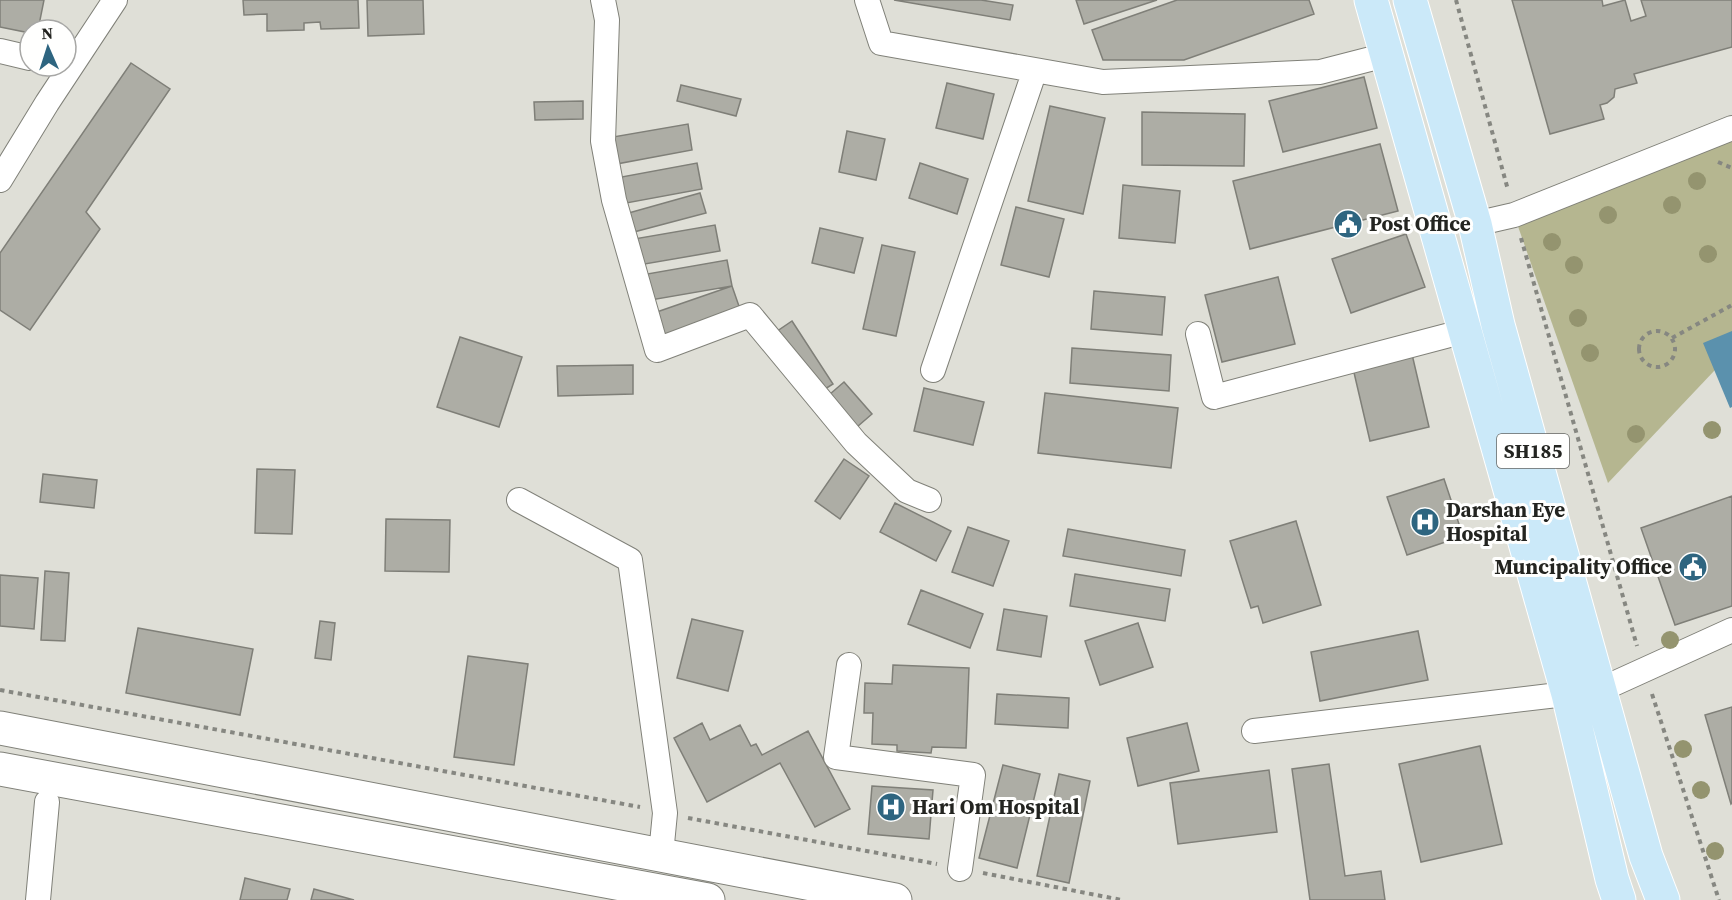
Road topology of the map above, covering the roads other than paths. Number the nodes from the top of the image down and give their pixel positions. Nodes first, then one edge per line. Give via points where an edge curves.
1 (115, 0) edge
2 (603, 0) edge
3 (867, 0) edge
4 (1371, 0) edge
5 (1410, 0) edge
6 (0, 51) edge
7 (78, 53) edge
8 (18, 55) edge
9 (1386, 55) junction
10 (1035, 70) junction
11 (62, 78) edge
12 (1732, 128) edge
13 (0, 180) edge
14 (1475, 224) junction
15 (1465, 331) junction
16 (1198, 334) dead end
17 (933, 370) dead end
18 (519, 500) dead end
19 (929, 500) dead end
20 (1732, 630) edge
21 (849, 665) dead end
22 (1599, 690) junction
23 (1568, 694) junction
24 (0, 728) edge
25 (1254, 731) dead end
26 (80, 743) junction
27 (4, 776) edge
28 (60, 793) junction
29 (661, 854) junction
30 (960, 869) road end
31 (1613, 893) edge
32 (680, 896) edge
33 (38, 900) edge
34 (895, 900) edge
35 (1663, 900) edge

1 - 7 street
2 - 19 street via 607,20 603,141 614,200 657,350 750,315 856,443 907,491
3 - 10 street via 880,43
4 - 9 main road, SH185
5 - 14 main road, SH185
6 - 8 street
9 - 10 street via 1320,72 1103,82
9 - 15 main road, SH185
10 - 17 street
11 - 13 street
12 - 14 street via 1514,215
14 - 22 main road, SH185 via 1498,325
15 - 16 street via 1214,397
15 - 23 main road, SH185
18 - 29 street via 630,560 665,813
20 - 22 street
21 - 30 street via 836,757 973,775
22 - 23 street
22 - 35 main road, SH185 via 1646,856
23 - 25 street
23 - 31 main road, SH185
24 - 26 main road
26 - 28 main road
26 - 29 main road
27 - 28 main road
28 - 32 main road
28 - 33 street
29 - 32 main road
29 - 34 main road

